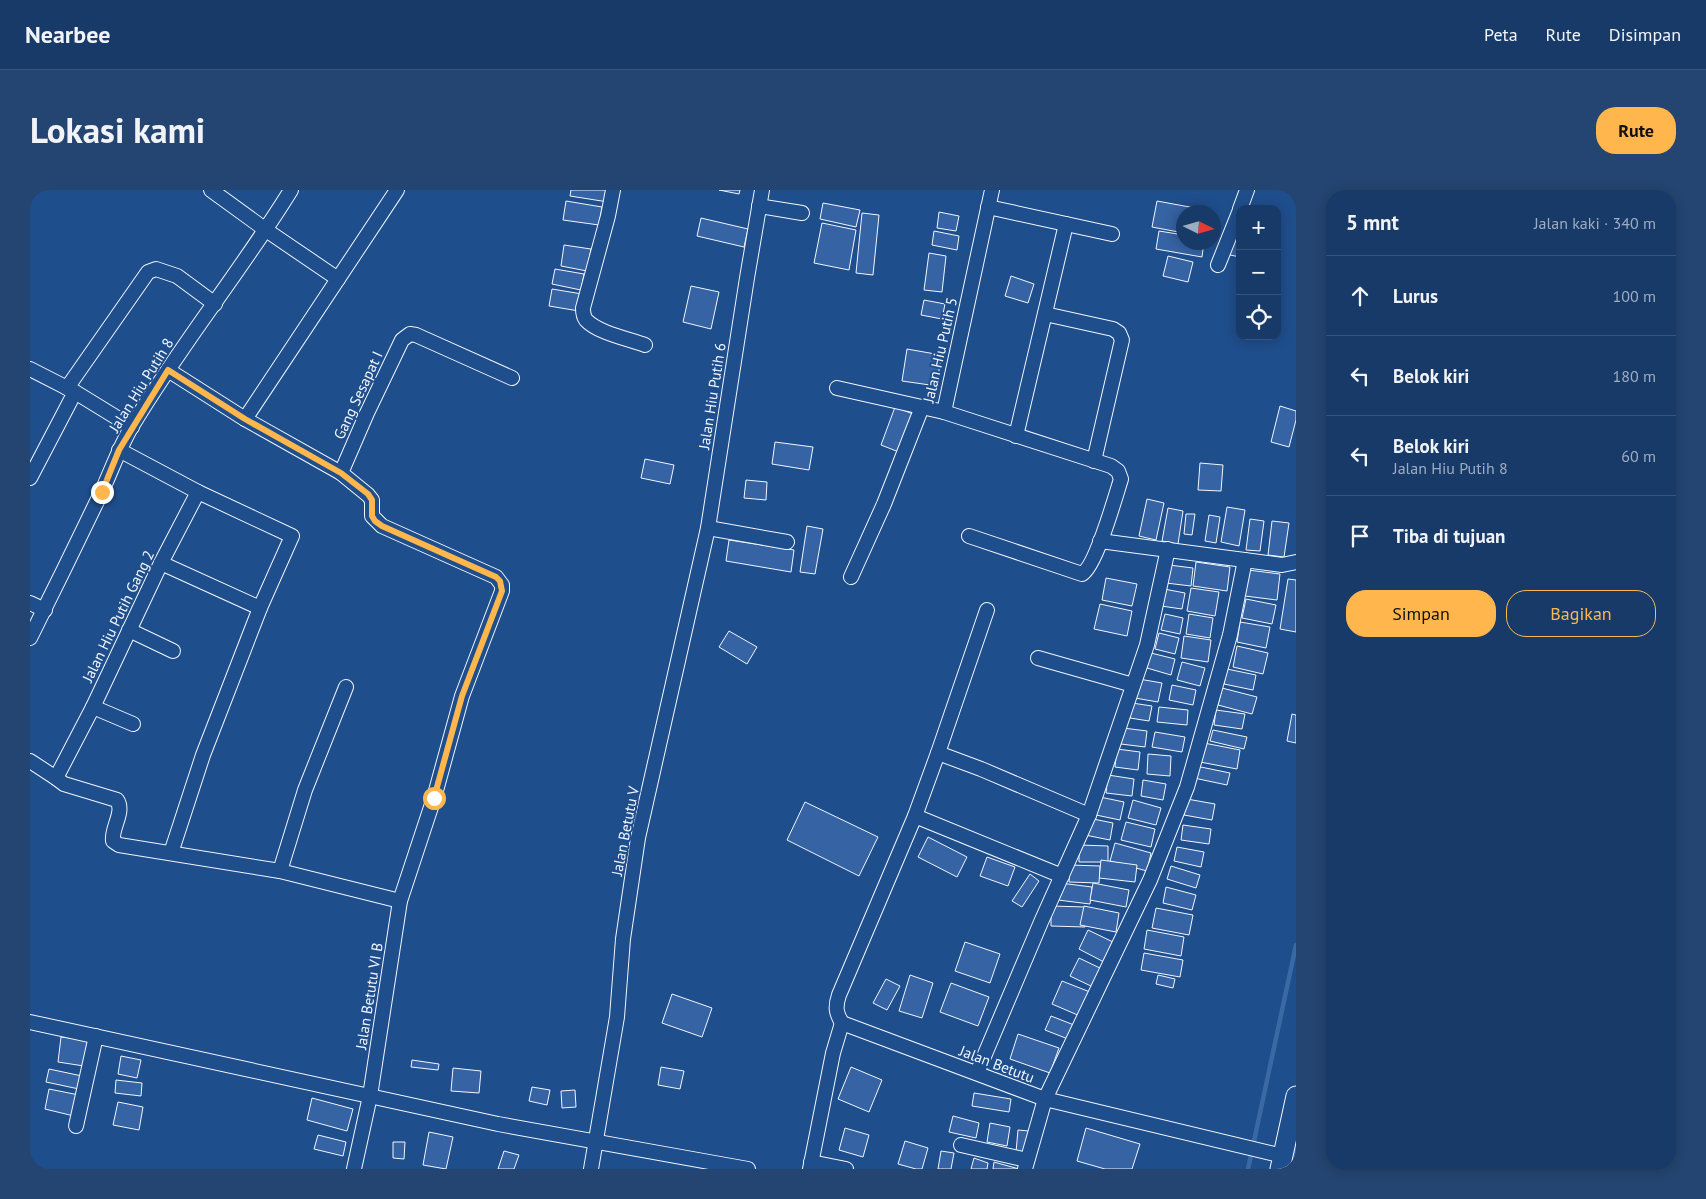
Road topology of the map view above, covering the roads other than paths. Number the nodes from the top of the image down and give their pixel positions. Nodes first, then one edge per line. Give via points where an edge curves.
1 (211, 190) edge
2 (291, 190) edge
3 (397, 190) edge
4 (613, 190) edge
5 (762, 190) edge
6 (992, 190) edge
7 (1247, 190) edge
8 (1241, 205) edge
9 (760, 206) junction
10 (988, 207) junction
11 (802, 213) dead end
12 (1236, 219) edge
13 (1066, 224) junction
14 (266, 230) junction
15 (1112, 234) dead end
16 (1218, 265) dead end
17 (338, 279) junction
18 (215, 304) junction
19 (1045, 314) junction
20 (645, 345) dead end
21 (30, 369) edge
22 (168, 370) junction
23 (512, 378) dead end
24 (837, 388) dead end
25 (71, 390) junction
26 (922, 407) junction
27 (944, 412) junction
28 (245, 419) junction
29 (132, 427) junction
30 (1016, 436) junction
31 (119, 450) junction
32 (1094, 461) junction
33 (341, 473) junction
34 (30, 478) edge
35 (198, 492) junction
36 (708, 528) junction
37 (969, 536) dead end
38 (1100, 541) junction
39 (787, 542) dead end
40 (1168, 549) junction
41 (1245, 560) junction
42 (1296, 562) edge
43 (161, 563) junction
44 (851, 577) dead end
45 (30, 603) edge
46 (260, 608) junction
47 (45, 610) junction
48 (987, 610) dead end
49 (129, 630) junction
50 (30, 638) edge
51 (173, 650) dead end
52 (1038, 658) dead end
53 (1133, 685) junction
54 (346, 687) dead end
55 (93, 707) junction
56 (133, 724) dead end
57 (938, 753) junction
58 (30, 761) edge
59 (56, 778) junction
60 (1089, 815) junction
61 (916, 816) junction
62 (170, 853) junction
63 (280, 871) junction
64 (1062, 876) junction
65 (400, 901) junction
66 (30, 1022) edge
67 (842, 1023) junction
68 (96, 1036) junction
69 (977, 1073) junction
70 (370, 1096) junction
71 (1296, 1096) edge
72 (1045, 1099) junction
73 (76, 1126) dead end
74 (596, 1143) junction
75 (961, 1144) dead end
76 (1282, 1163) edge
77 (1026, 1164) edge
78 (810, 1166) edge
79 (354, 1169) edge
80 (590, 1169) edge
81 (748, 1169) edge
82 (846, 1169) edge

1 - 14 street
2 - 14 street, Jalan Hiu Putih 8
3 - 17 street
4 - 20 street via 583,315 601,330
5 - 9 street, Jalan Hiu Putih 6
6 - 10 street, Jalan Hiu Putih 5
7 - 8 street
9 - 11 street
9 - 36 street, Jalan Hiu Putih 6
10 - 13 street
10 - 27 street, Jalan Hiu Putih 5
12 - 16 street
13 - 15 street
13 - 19 street
14 - 17 street
14 - 18 street, Jalan Hiu Putih 8
17 - 28 street
18 - 22 street, Jalan Hiu Putih 8
18 - 25 street via 177,276 156,269 148,272
19 - 30 street
19 - 32 street via 1113,329 1119,332 1122,340
21 - 25 street
22 - 28 street
22 - 29 street, Jalan Hiu Putih 8
23 - 33 street, Gang Sesapat I via 410,334 402,340
24 - 26 street, Jalan Hiu Putih 5
25 - 29 street
25 - 34 street
26 - 27 street, Jalan Hiu Putih 5
26 - 44 street
27 - 30 street
28 - 33 street
29 - 31 street, Jalan Hiu Putih 8
30 - 32 street
31 - 35 street
31 - 47 street, Jalan Hiu Putih 8
32 - 38 street via 1111,466 1118,471 1121,480
33 - 65 street, Jalan Betutu VI B via 368,494 372,500 372,516 382,526 496,577 502,585 462,696 434,798
35 - 43 street, Jalan Hiu Putih Gang 2
35 - 46 street via 292,536
36 - 39 street
36 - 74 street, Jalan Betutu V via 638,838 623,939 617,1017
37 - 38 street via 1082,574 1087,572
38 - 40 street
40 - 41 street
40 - 53 street via 1147,644
41 - 42 street via 1282,565
41 - 72 street via 1230,635 1188,787 1150,880
43 - 46 street
43 - 49 street, Jalan Hiu Putih Gang 2
45 - 47 street
46 - 62 street via 203,755
47 - 50 street, Jalan Hiu Putih 8
48 - 57 street
49 - 51 street
49 - 55 street, Jalan Hiu Putih Gang 2
52 - 53 street
53 - 60 street
54 - 63 street via 305,790
55 - 56 street
55 - 59 street, Jalan Hiu Putih Gang 2
57 - 60 street
57 - 61 street
58 - 59 street
59 - 62 street via 64,784 117,800 120,811 112,834 113,841 119,845
60 - 64 street
61 - 64 street
61 - 67 street via 838,995 837,1014
62 - 63 street
63 - 65 street
64 - 69 street
65 - 70 street, Jalan Betutu VI B
66 - 68 street
67 - 69 street, Jalan Betutu
67 - 78 street
68 - 70 street
68 - 73 street
69 - 72 street, Jalan Betutu
70 - 74 street
70 - 79 street, Jalan Betutu VI B
71 - 76 main road
72 - 76 street, Jalan Betutu
72 - 77 street
74 - 80 street, Jalan Betutu V
74 - 81 street
75 - 77 street
78 - 82 street

